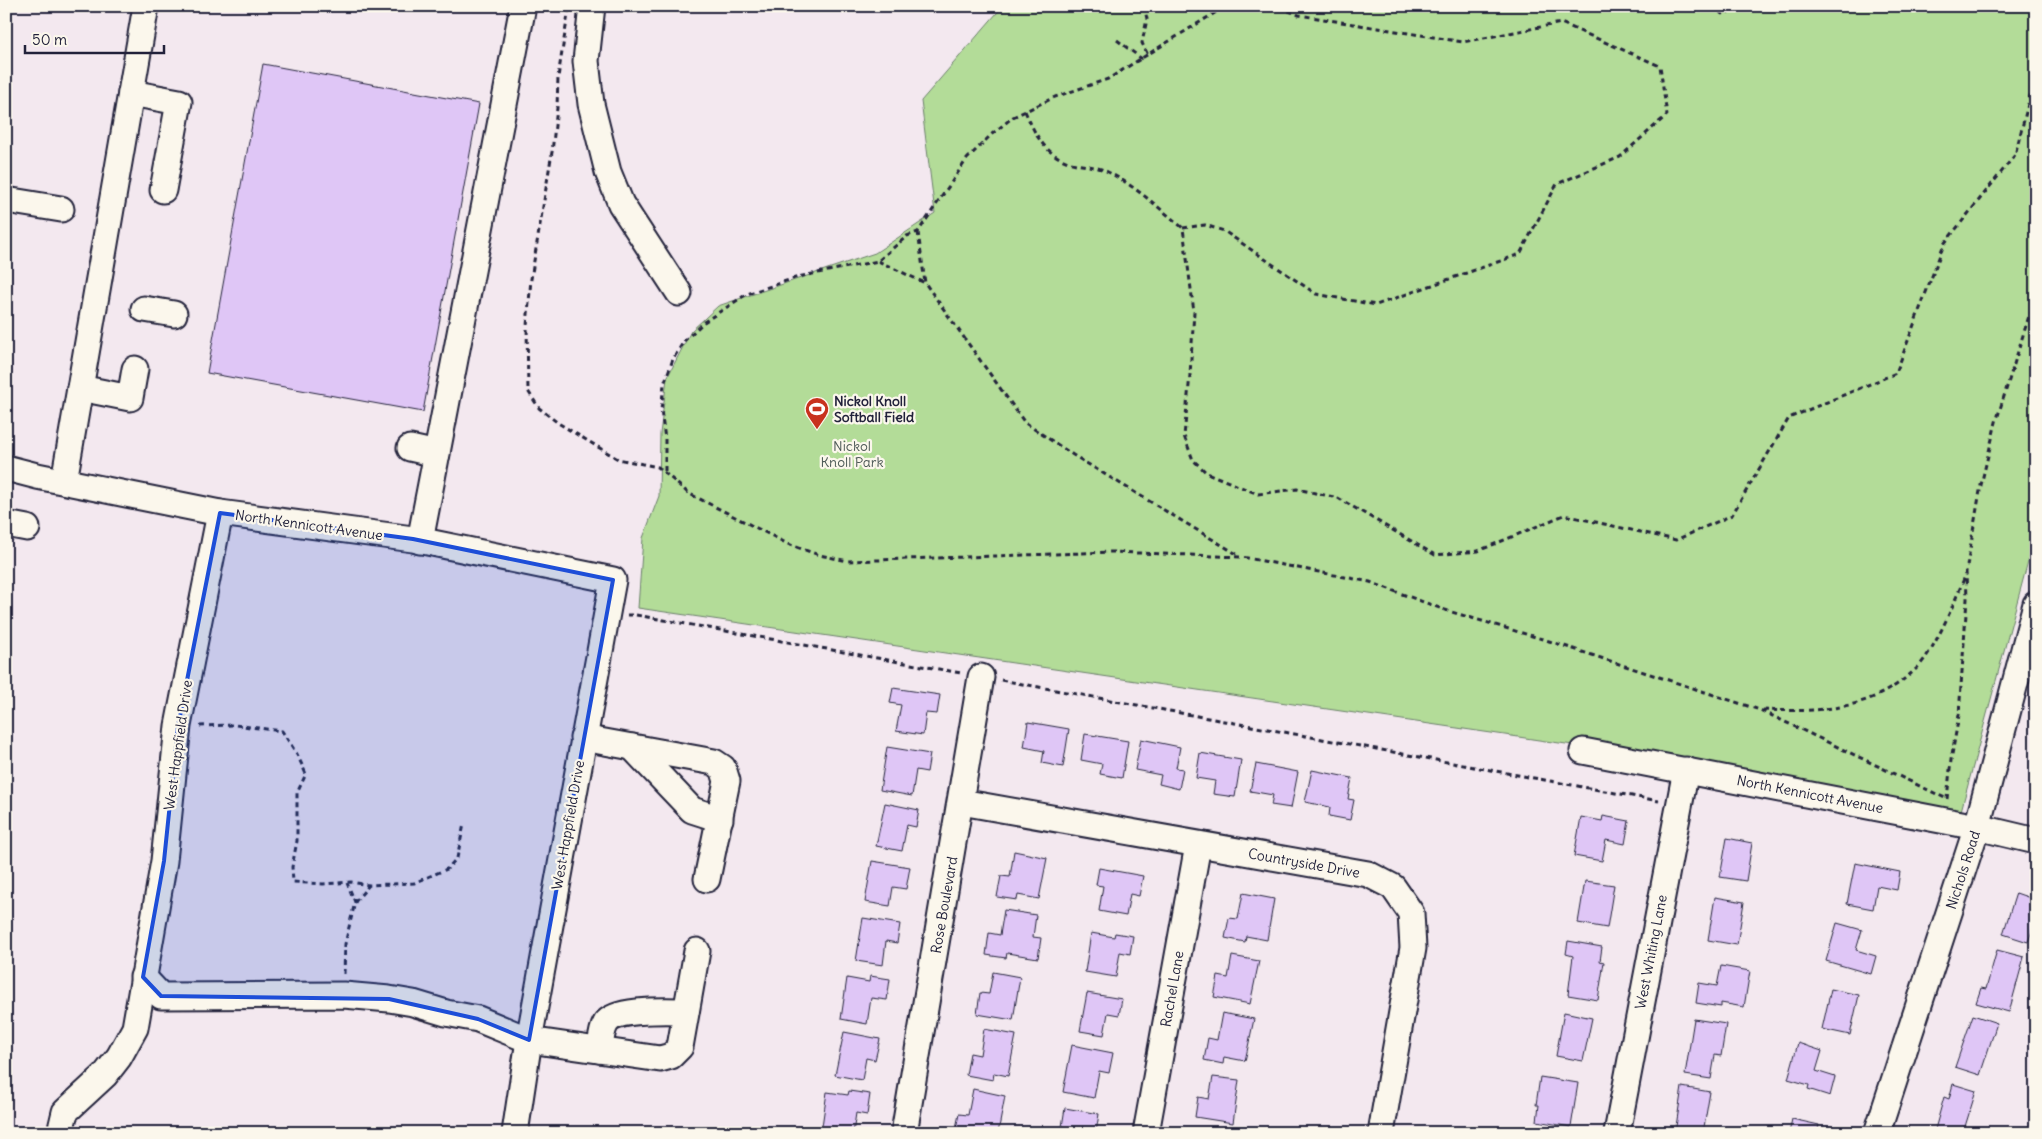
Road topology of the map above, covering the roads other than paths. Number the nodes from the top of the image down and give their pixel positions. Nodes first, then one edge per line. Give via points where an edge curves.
1 (146, 6) edge
2 (523, 6) edge
3 (592, 6) edge
4 (131, 93) junction
5 (163, 190) dead end
6 (6, 200) edge
7 (60, 209) dead end
8 (679, 293) dead end
9 (144, 309) dead end
10 (174, 314) dead end
11 (135, 369) dead end
12 (80, 388) junction
13 (410, 448) dead end
14 (437, 454) junction
15 (6, 468) edge
16 (64, 482) junction
17 (220, 513) junction
18 (420, 541) junction
19 (613, 580) joint
20 (2036, 604) edge
21 (982, 677) road end
22 (583, 738) junction
23 (632, 747) junction
24 (1583, 751) dead end
25 (1686, 770) junction
26 (962, 802) junction
27 (720, 819) junction
28 (1977, 827) junction
29 (2036, 841) edge
30 (1198, 844) junction
31 (707, 879) dead end
32 (697, 952) dead end
33 (143, 977) junction
34 (686, 1012) junction
35 (529, 1040) junction
36 (600, 1050) junction
37 (60, 1133) edge
38 (515, 1133) edge
39 (904, 1133) edge
40 (1146, 1133) edge
41 (1381, 1133) edge
42 (1617, 1133) edge
43 (1877, 1133) edge

1 - 4 street
2 - 14 street
3 - 8 street via 586,61 591,104 608,172 621,204
4 - 5 street via 179,102
4 - 12 street
6 - 7 street
9 - 10 street
11 - 12 street via 130,398
12 - 16 street
13 - 14 street
14 - 18 street
15 - 16 street, North Kennicott Avenue
16 - 17 street, North Kennicott Avenue
17 - 18 street, North Kennicott Avenue
17 - 33 street, West Happfield Drive via 178,726 164,861
18 - 19 street, North Kennicott Avenue
19 - 22 street, West Happfield Drive
20 - 28 street, Nichols Road
21 - 26 street, Rose Boulevard
22 - 23 street
22 - 35 street, West Happfield Drive
23 - 27 street via 692,810
23 - 27 street via 714,762 723,768 727,780
24 - 25 street, North Kennicott Avenue
25 - 28 street, North Kennicott Avenue
25 - 42 street, West Whiting Lane
26 - 30 street, Countryside Drive
26 - 39 street, Rose Boulevard
27 - 31 street
28 - 29 street, North Kennicott Avenue
28 - 43 street, Nichols Road
30 - 40 street, Rachel Lane
30 - 41 street, Countryside Drive via 1368,874 1393,887 1411,912 1413,948
32 - 34 street
33 - 35 street via 161,996 390,999 478,1019
33 - 37 street, West Happfield Drive via 135,1028 119,1058 65,1112
34 - 36 street via 616,1016 606,1022
34 - 36 street via 680,1047 671,1056 660,1059
35 - 36 street
35 - 38 street, West Happfield Drive

